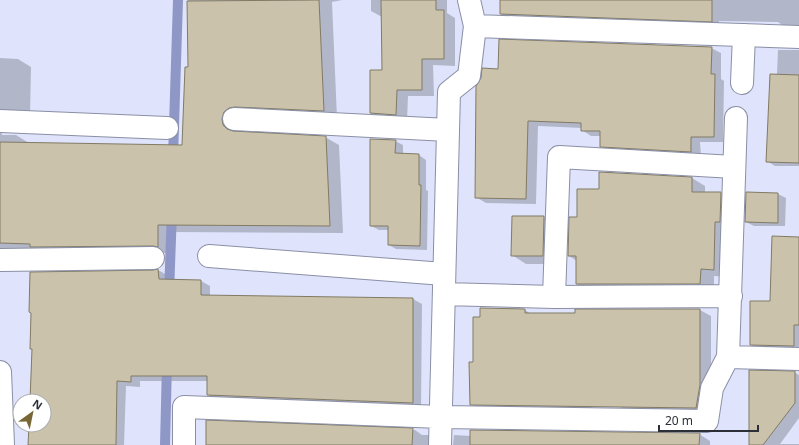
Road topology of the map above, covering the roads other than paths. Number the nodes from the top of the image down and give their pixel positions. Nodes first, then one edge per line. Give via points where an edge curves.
1 (469, 0) edge
2 (475, 26) junction
3 (744, 36) junction
4 (799, 37) edge
5 (742, 83) dead end
6 (736, 118) dead end
7 (234, 119) dead end
8 (0, 121) edge
9 (167, 128) dead end
10 (448, 130) junction
11 (734, 168) junction
12 (209, 256) dead end
13 (153, 258) dead end
14 (0, 260) edge
15 (444, 284) junction
16 (730, 296) junction
17 (554, 297) junction
18 (728, 357) junction
19 (799, 359) edge
20 (0, 372) edge
21 (441, 417) junction
22 (3, 445) edge
23 (184, 445) edge
24 (440, 445) edge

1 - 2 street
2 - 3 street
2 - 10 street via 469,76 448,92
3 - 4 street
3 - 5 street
6 - 11 street
7 - 10 street
8 - 9 street
10 - 15 street
11 - 16 street
11 - 17 street via 559,158
12 - 15 street
13 - 14 street
15 - 17 street
15 - 21 street
16 - 17 street
16 - 18 street
18 - 19 street
18 - 21 street via 712,388 707,421
20 - 22 street
21 - 23 street via 184,407
21 - 24 street

